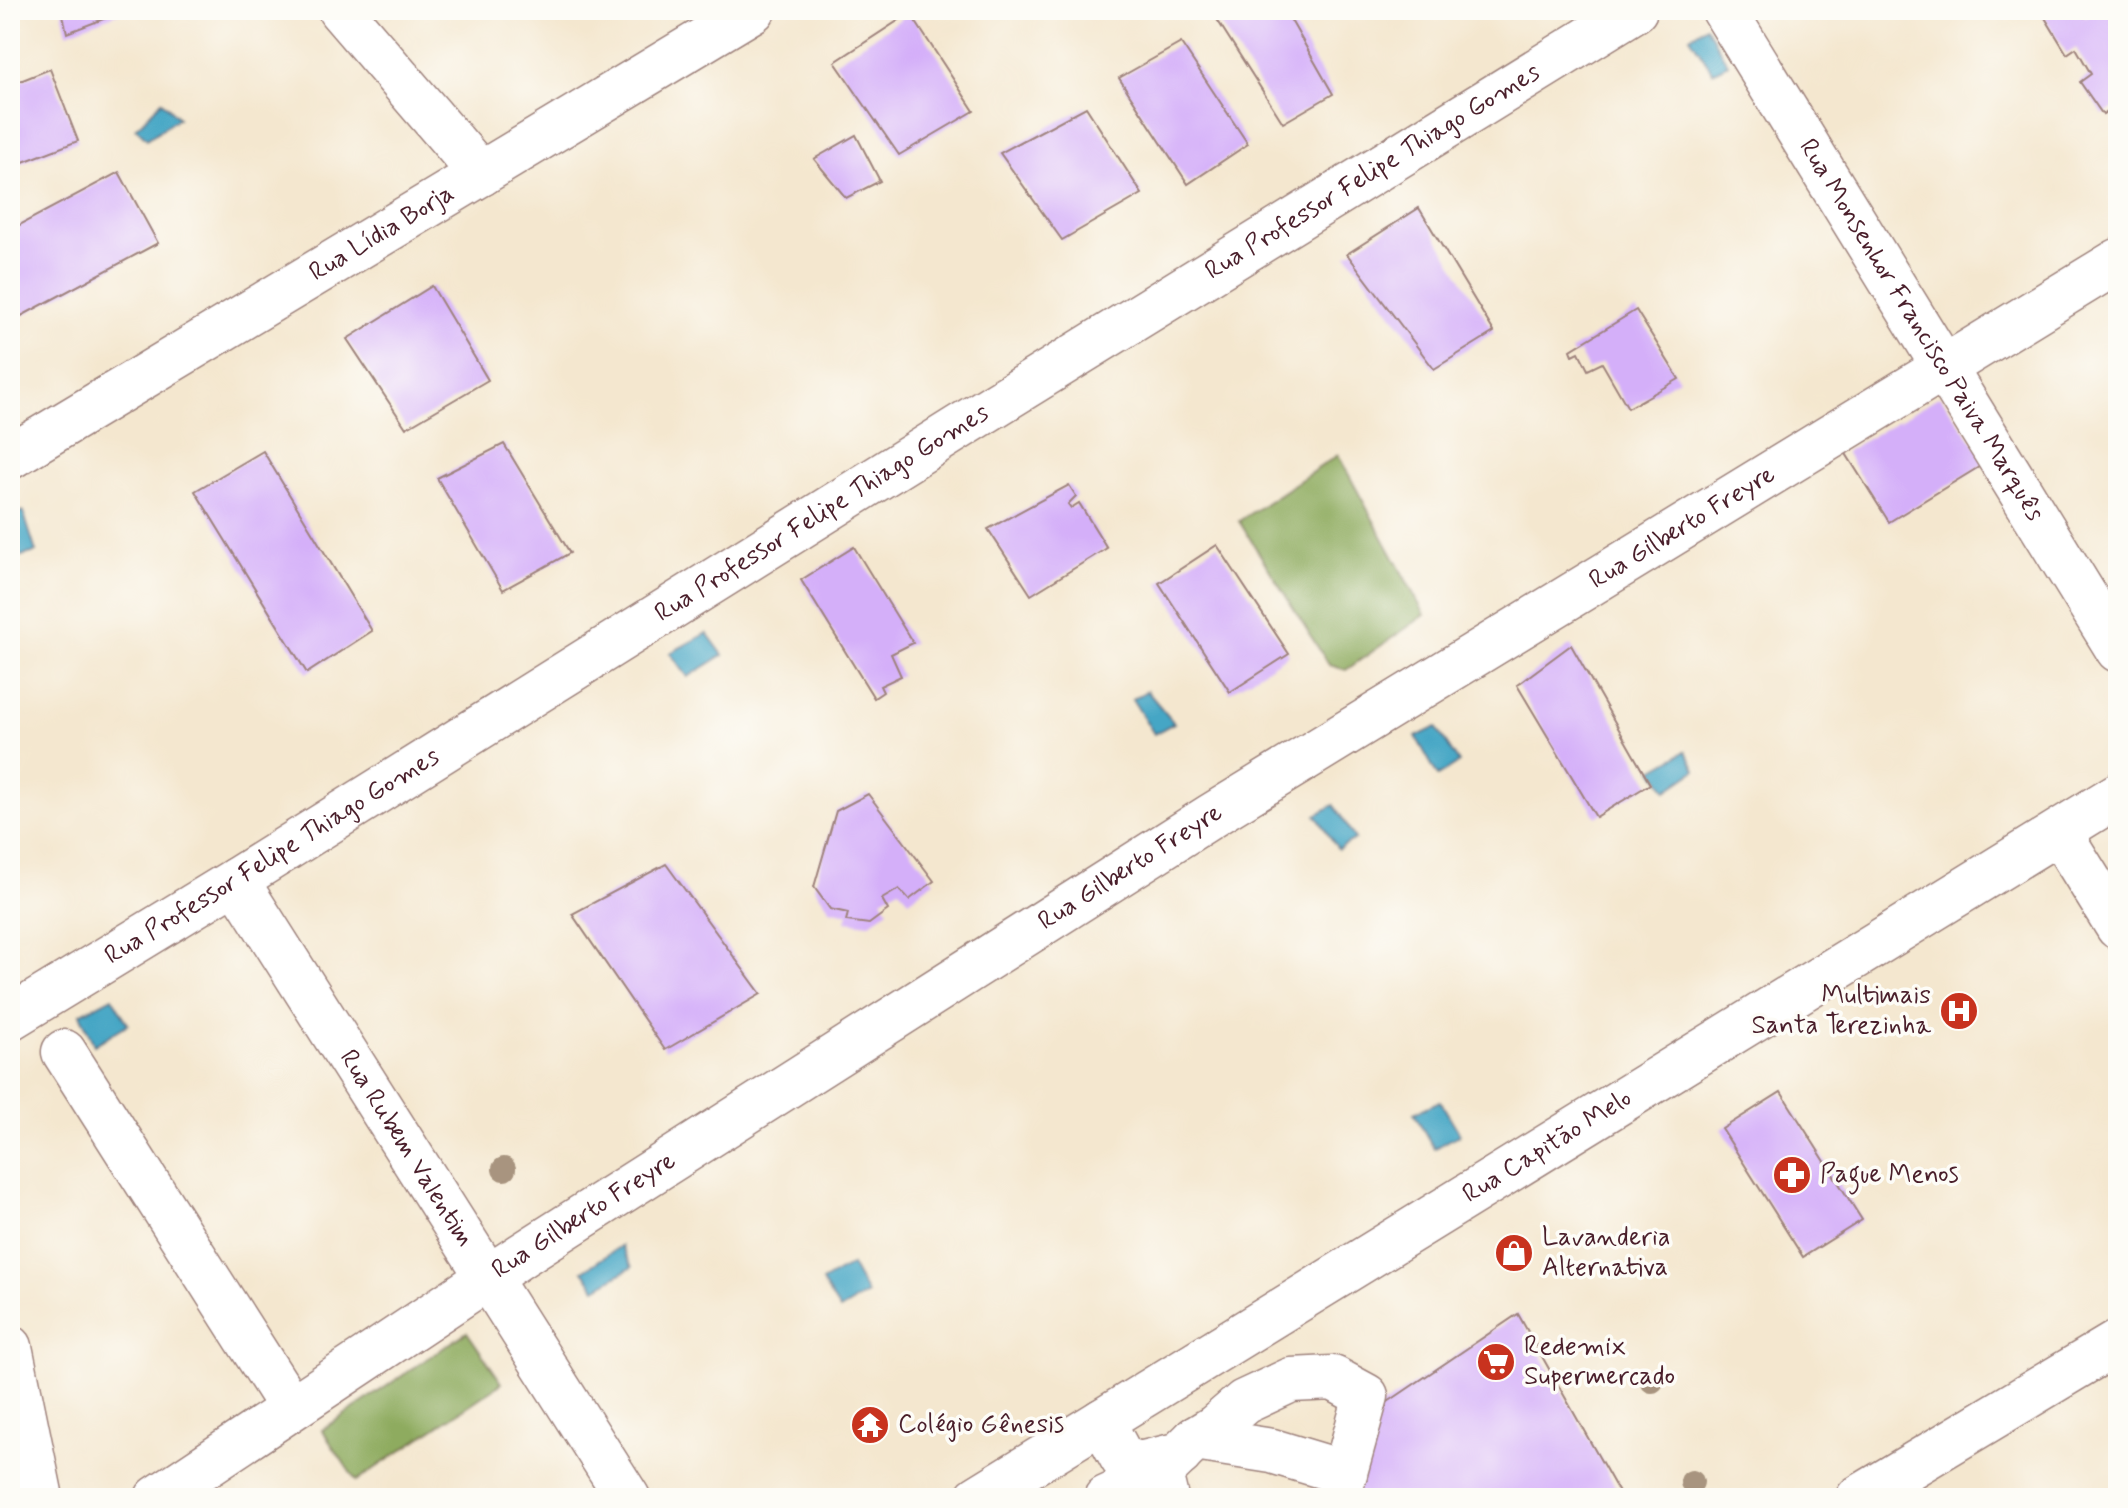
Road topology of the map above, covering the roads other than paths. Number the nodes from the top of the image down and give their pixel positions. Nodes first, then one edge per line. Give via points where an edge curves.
1 (340, 10) edge
2 (753, 10) edge
3 (1635, 10) edge
4 (1724, 10) edge
5 (481, 174) junction
6 (2118, 261) edge
7 (1946, 368) junction
8 (10, 457) edge
9 (2118, 650) edge
10 (2118, 795) edge
11 (2059, 832) junction
12 (236, 880) junction
13 (2118, 927) edge
14 (10, 1018) edge
15 (64, 1052) dead end
16 (487, 1278) junction
17 (2118, 1342) edge
18 (10, 1347) edge
19 (291, 1408) junction
20 (1102, 1421) junction
21 (1175, 1466) edge
22 (1342, 1485) edge
23 (41, 1498) edge
24 (157, 1498) edge
25 (628, 1498) edge
26 (977, 1498) edge
27 (1106, 1498) edge
28 (1858, 1498) edge

1 - 5 street
2 - 5 street, Rua Lídia Borja
3 - 12 street, Rua Professor Felipe Thiago Gomes
4 - 7 street, Rua Monsenhor Francisco Paiva Marquês
5 - 8 street, Rua Lídia Borja
6 - 7 street, Rua Gilberto Freyre
7 - 9 street, Rua Monsenhor Francisco Paiva Marquês
7 - 16 street, Rua Gilberto Freyre via 1211,816
10 - 11 street, Rua Capitão Melo
11 - 13 street
11 - 20 street, Rua Capitão Melo
12 - 14 street, Rua Professor Felipe Thiago Gomes
12 - 16 street, Rua Rubem Valentim
15 - 19 street
16 - 19 street, Rua Gilberto Freyre
16 - 25 street, Rua Rubem Valentim
17 - 28 street
18 - 23 street
19 - 24 street, Rua Gilberto Freyre
20 - 21 street via 1122,1458
20 - 26 street, Rua Capitão Melo
21 - 22 street via 1272,1451
21 - 22 street via 1244,1402 1291,1380 1333,1378 1366,1396
21 - 27 street

